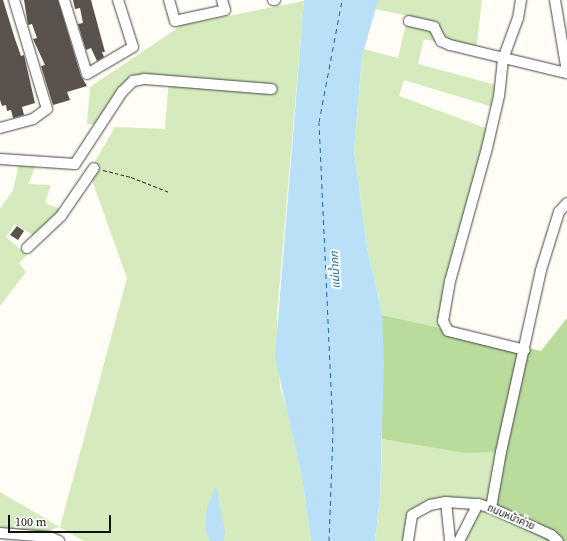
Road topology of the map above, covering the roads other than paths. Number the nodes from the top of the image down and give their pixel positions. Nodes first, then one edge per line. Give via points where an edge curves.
1 (14, 0) edge
2 (64, 0) edge
3 (118, 0) edge
4 (169, 0) edge
5 (222, 0) edge
6 (521, 0) edge
7 (555, 0) edge
8 (409, 21) dead end
9 (503, 59) junction
10 (567, 72) edge
11 (272, 89) dead end
12 (0, 128) edge
13 (0, 159) edge
14 (94, 168) road end
15 (567, 203) edge
16 (27, 248) dead end
17 (525, 350) junction
18 (446, 502) junction
19 (478, 504) junction
20 (491, 508) junction
21 (0, 533) edge
22 (52, 540) edge
23 (408, 541) edge
24 (450, 541) edge
25 (459, 541) edge
26 (558, 541) edge

1 - 12 street via 47,109 33,119
2 - 3 street via 87,74 133,47
4 - 5 street via 175,21 225,10
6 - 9 street via 518,18
7 - 10 street
8 - 9 street via 434,27 441,41 450,45
9 - 10 street
9 - 17 street via 496,108 450,281 444,326 448,331
11 - 13 street via 144,79 133,81 109,110 75,164
14 - 16 street via 61,216
15 - 17 street via 559,212 549,244
17 - 20 street via 501,452
18 - 19 street
18 - 23 street via 412,515
18 - 24 street
19 - 20 street, ถนนหน้าค่าย
19 - 25 street, ถนนหน้าค่าย
20 - 26 street, ถนนหน้าค่าย via 551,535
21 - 22 street

